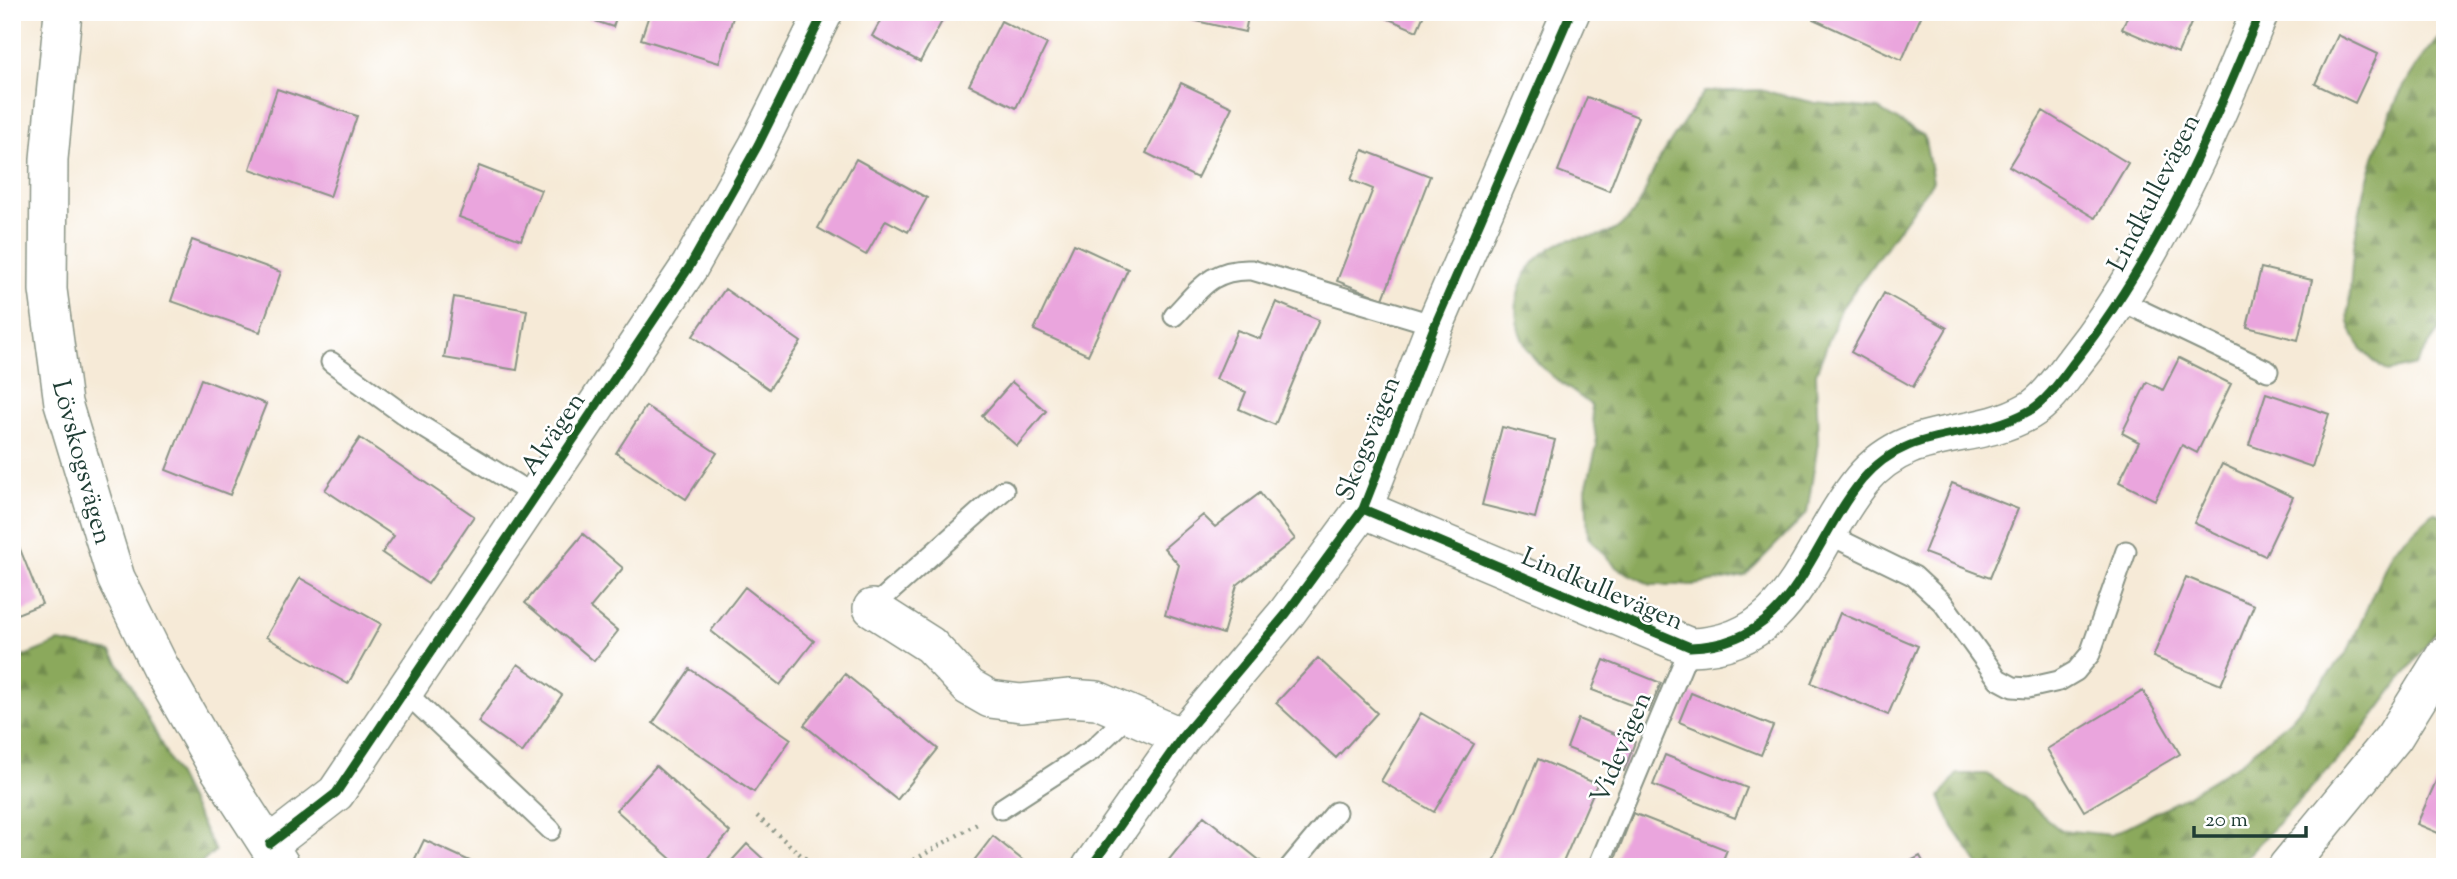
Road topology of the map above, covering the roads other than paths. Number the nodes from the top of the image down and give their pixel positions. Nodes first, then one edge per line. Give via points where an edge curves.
1 (63, 12) edge
2 (824, 12) edge
3 (1571, 12) edge
4 (2260, 12) edge
5 (2119, 300) junction
6 (1174, 316) dead end
7 (1435, 325) junction
8 (331, 362) dead end
9 (2267, 371) dead end
10 (1004, 491) dead end
11 (536, 496) junction
12 (1363, 509) junction
13 (1828, 534) junction
14 (2126, 551) dead end
15 (873, 608) joint
16 (1690, 648) junction
17 (2445, 655) edge
18 (404, 691) junction
19 (1130, 714) junction
20 (1182, 737) junction
21 (1001, 810) road end
22 (1336, 812) dead end
23 (551, 830) dead end
24 (276, 855) edge
25 (1094, 866) edge
26 (1290, 867) edge
27 (1598, 867) edge
28 (2287, 867) edge

1 - 24 street, Lövskogsvägen via 49,159 48,277 62,403 116,578 213,760
2 - 11 street, Alvägen via 758,145 690,266
3 - 7 street, Skogsvägen
4 - 5 street, Lindkullevägen via 2190,171 2144,263
5 - 9 lane
5 - 13 street, Lindkullevägen via 2057,384 2031,410 1998,425 1913,442 1887,456 1861,481
6 - 7 lane via 1208,279 1231,269 1252,270
7 - 12 street, Skogsvägen
8 - 11 lane, Alvägen via 410,419
10 - 15 lane
11 - 18 street, Alvägen
12 - 16 street, Lindkullevägen
12 - 20 street, Skogsvägen via 1286,614
13 - 14 lane via 1914,576 1943,604 1997,679 2028,688 2059,681 2076,671 2090,654
13 - 16 street, Lindkullevägen via 1773,616 1744,637 1715,647
15 - 19 street via 930,645 969,687 990,699 1021,703 1097,700
16 - 27 lane, Videvägen
17 - 28 street via 2394,737
18 - 23 lane
18 - 24 street, Alvägen via 335,793
19 - 20 street
19 - 21 lane via 1092,750
20 - 25 street, Skogsvägen
22 - 26 lane

